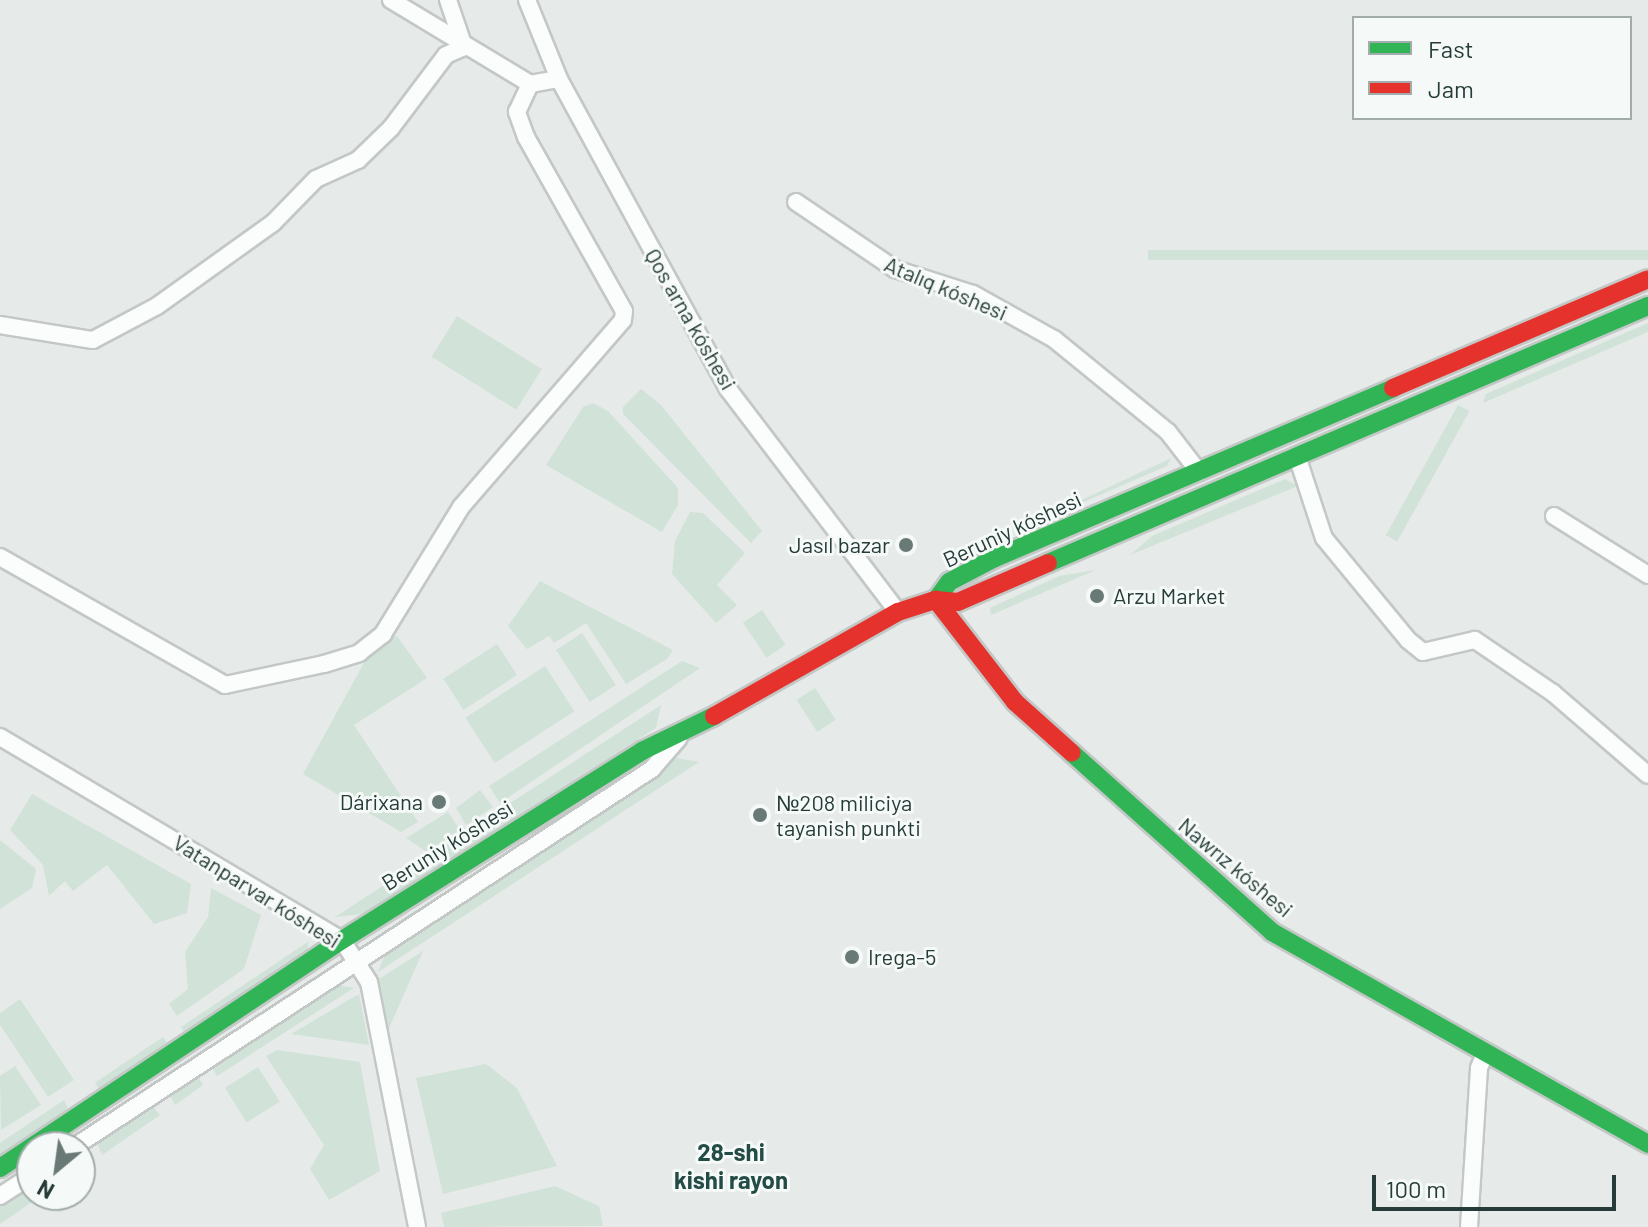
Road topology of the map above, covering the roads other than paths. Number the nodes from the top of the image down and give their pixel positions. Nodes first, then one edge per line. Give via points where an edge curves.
1 (391, 0) edge
2 (448, 0) edge
3 (527, 0) edge
4 (464, 47) junction
5 (559, 79) junction
6 (530, 84) junction
7 (796, 202) dead end
8 (1648, 279) edge
9 (1648, 306) edge
10 (0, 325) edge
11 (1297, 456) junction
12 (1199, 472) junction
13 (1554, 516) dead end
14 (0, 557) edge
15 (1648, 575) edge
16 (936, 600) junction
17 (898, 612) junction
18 (681, 735) junction
19 (0, 737) edge
20 (1648, 775) edge
21 (342, 940) junction
22 (355, 959) junction
23 (1485, 1053) junction
24 (96, 1132) edge
25 (1648, 1144) edge
26 (0, 1168) edge
27 (417, 1227) edge
28 (1469, 1227) edge

1 - 4 street
2 - 4 street
3 - 5 street, Qos arna kóshesi
4 - 6 street
4 - 10 street via 446,55 391,128 358,160 316,179 273,223 157,306 93,340
5 - 6 street
5 - 17 street, Qos arna kóshesi via 728,389
6 - 14 street via 517,112 526,137 624,311 623,320 461,507 383,634 359,653 225,685
7 - 12 street, Atalıq kóshesi via 895,269 973,294 1054,339 1168,432
8 - 12 street, Beruniy kóshesi
9 - 11 street, Beruniy kóshesi
11 - 16 street, Beruniy kóshesi via 958,602
11 - 20 street via 1324,538 1408,640 1423,652 1475,640 1553,693
12 - 16 street, Beruniy kóshesi via 993,559 949,582
13 - 15 street
16 - 17 street
16 - 23 street, Nawrız kóshesi via 1015,702 1272,932
17 - 18 street
18 - 21 street, Beruniy kóshesi via 642,751
18 - 22 street, Beruniy kóshesi via 652,769
19 - 21 street, Vatanparvar kóshesi
21 - 22 street, Vatanparvar kóshesi
21 - 26 street, Beruniy kóshesi
22 - 24 street, Beruniy kóshesi
22 - 27 street, Vatanparvar kóshesi via 369,982
23 - 25 street, Nawrız kóshesi
23 - 28 street via 1479,1068

